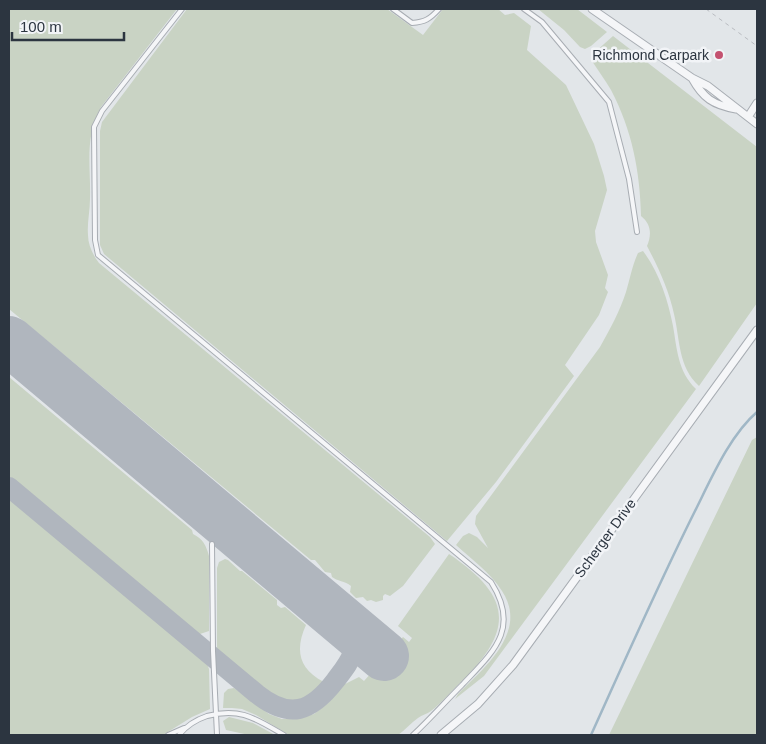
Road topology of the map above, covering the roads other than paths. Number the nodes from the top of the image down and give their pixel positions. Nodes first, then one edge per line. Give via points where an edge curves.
1 (182, 9) edge
2 (393, 9) edge
3 (439, 9) edge
4 (524, 9) edge
5 (592, 9) edge
6 (757, 103) edge
7 (748, 117) junction
8 (757, 124) edge
9 (637, 232) dead end
10 (757, 330) edge
11 (212, 544) dead end
12 (217, 714) junction
13 (186, 727) junction
14 (168, 735) edge
15 (179, 735) edge
16 (217, 735) edge
17 (284, 735) edge
18 (413, 735) edge
19 (441, 735) edge

1 - 18 lane via 102,112 94,127 95,240 98,255 491,582 501,597 504,616 501,636 490,656
2 - 3 lane via 412,23 425,22
4 - 9 lane via 542,22 609,102 629,180
5 - 7 street
6 - 7 street
7 - 8 street
10 - 19 street, Scherger Drive via 513,665 478,704
11 - 12 lane
12 - 13 lane via 199,718
12 - 16 lane
12 - 17 lane via 231,712 249,716
13 - 14 lane
13 - 15 lane

